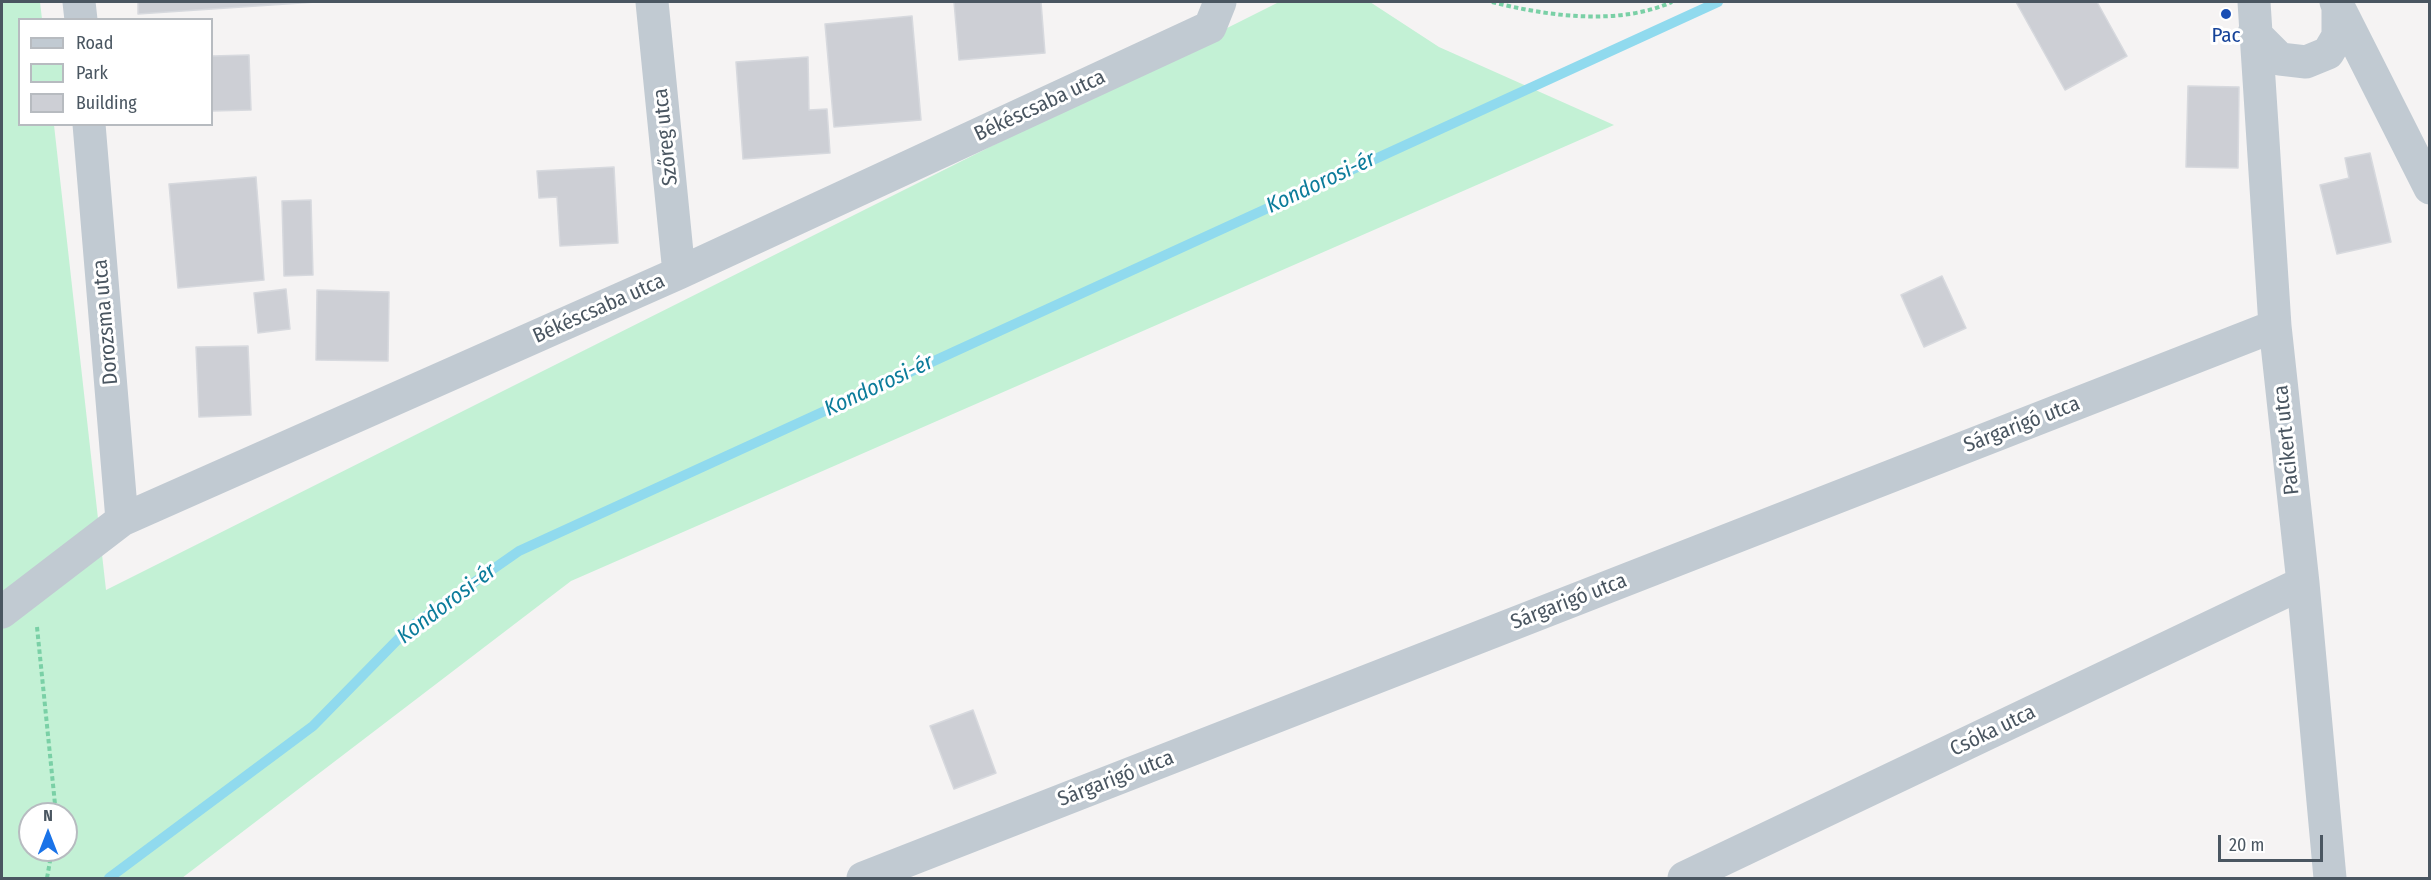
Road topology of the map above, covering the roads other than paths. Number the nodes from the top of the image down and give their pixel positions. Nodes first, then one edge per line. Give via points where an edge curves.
1 (79, 2) edge
2 (652, 2) edge
3 (2254, 2) edge
4 (2337, 3) edge
5 (1215, 14) edge
6 (81, 18) edge
7 (2254, 33) junction
8 (89, 126) edge
9 (2430, 188) edge
10 (679, 273) junction
11 (2275, 326) junction
12 (122, 520) junction
13 (2302, 583) junction
14 (2, 612) edge
15 (863, 879) edge
16 (1684, 879) edge
17 (2330, 879) edge

1 - 6 street
2 - 10 street, Szőreg utca
3 - 7 street, Pacikert utca
4 - 7 street via 2338,36 2328,53 2306,62 2280,59
4 - 9 street
5 - 10 street, Békéscsaba utca
7 - 11 street, Pacikert utca
8 - 12 street, Dorozsma utca
10 - 12 street, Békéscsaba utca
11 - 13 street, Pacikert utca
11 - 15 street, Sárgarigó utca
12 - 14 street, Békéscsaba utca
13 - 16 street, Csóka utca
13 - 17 street, Pacikert utca

